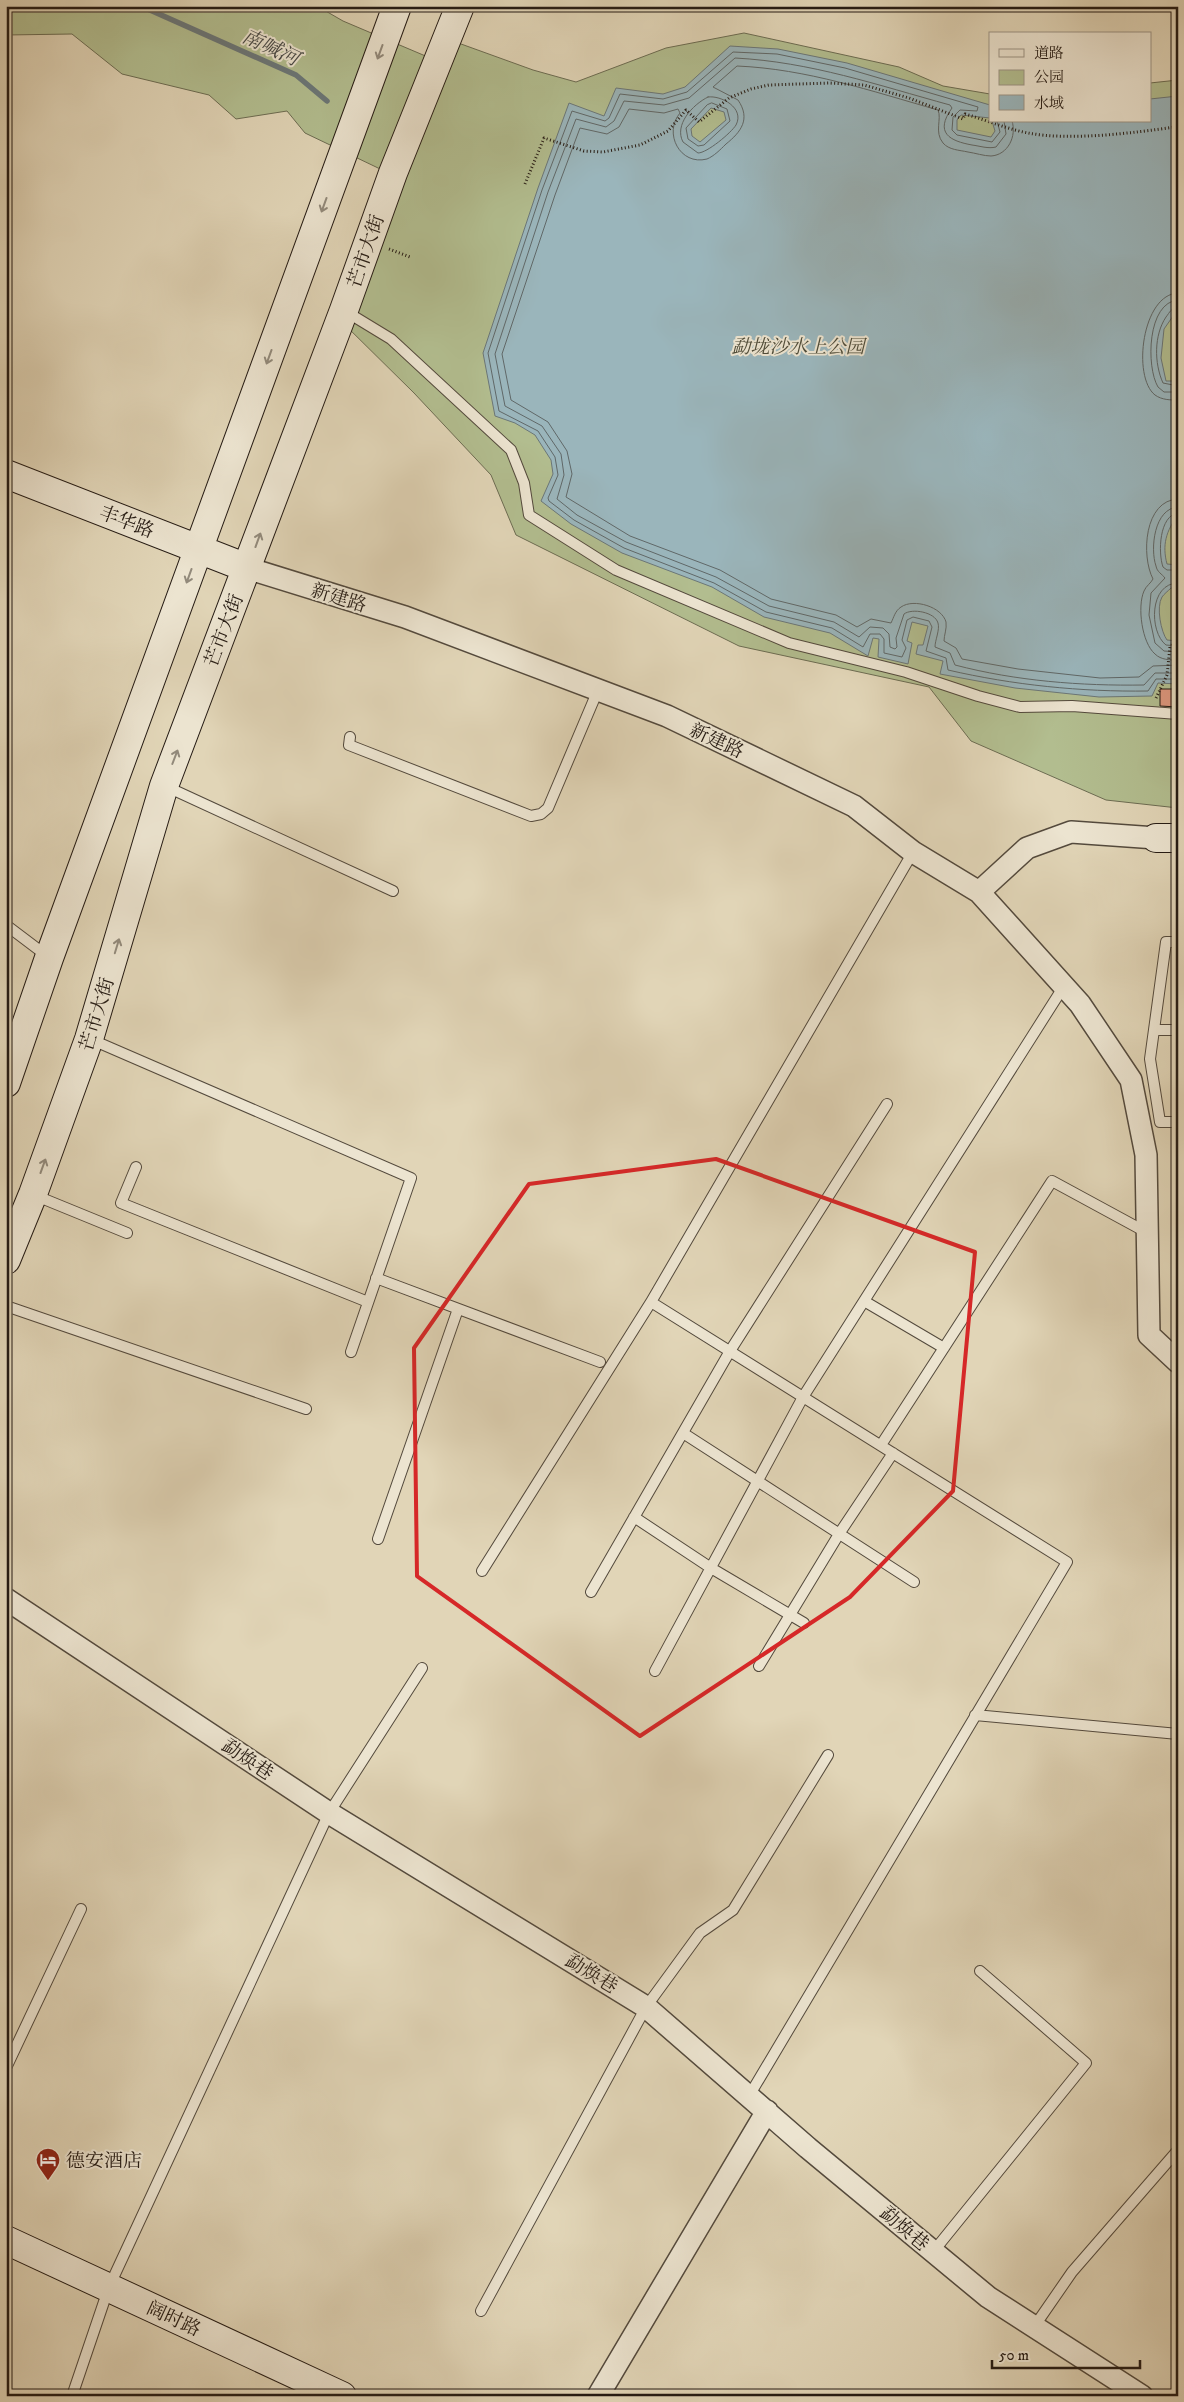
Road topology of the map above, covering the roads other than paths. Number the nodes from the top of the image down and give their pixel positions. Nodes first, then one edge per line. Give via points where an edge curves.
1 (397, 6) edge
2 (460, 6) edge
3 (344, 310) junction
4 (6, 474) edge
5 (199, 549) junction
6 (247, 568) junction
7 (598, 690) junction
8 (1178, 714) edge
9 (350, 737) dead end
10 (164, 786) junction
11 (1167, 838) edge
12 (913, 852) junction
13 (393, 891) dead end
14 (979, 892) junction
15 (6, 925) edge
16 (1178, 942) edge
17 (50, 958) junction
18 (1064, 986) junction
19 (1154, 1030) junction
20 (1178, 1030) edge
21 (89, 1039) junction
22 (9, 1067) edge
23 (887, 1104) dead end
24 (1178, 1122) edge
25 (136, 1167) dead end
26 (33, 1194) junction
27 (1146, 1232) junction
28 (127, 1233) dead end
29 (6, 1260) edge
30 (376, 1278) junction
31 (864, 1301) junction
32 (368, 1302) junction
33 (651, 1302) junction
34 (6, 1306) edge
35 (458, 1308) junction
36 (944, 1348) junction
37 (730, 1351) junction
38 (351, 1352) dead end
39 (600, 1362) dead end
40 (1178, 1362) edge
41 (803, 1397) junction
42 (306, 1409) dead end
43 (683, 1433) junction
44 (880, 1446) junction
45 (893, 1453) junction
46 (757, 1482) junction
47 (634, 1518) junction
48 (839, 1534) junction
49 (378, 1539) dead end
50 (711, 1568) junction
51 (482, 1571) dead end
52 (914, 1582) dead end
53 (591, 1592) dead end
54 (6, 1599) edge
55 (791, 1614) junction
56 (804, 1623) dead end
57 (758, 1666) dead end
58 (422, 1668) dead end
59 (655, 1671) dead end
60 (974, 1715) junction
61 (1178, 1734) edge
62 (828, 1755) dead end
63 (329, 1813) junction
64 (81, 1909) dead end
65 (980, 1971) dead end
66 (646, 2007) junction
67 (6, 2068) edge
68 (749, 2096) junction
69 (767, 2111) junction
70 (1178, 2150) edge
71 (6, 2240) edge
72 (933, 2252) junction
73 (109, 2288) junction
74 (481, 2311) dead end
75 (1034, 2327) junction
76 (72, 2396) edge
77 (342, 2396) edge
78 (598, 2396) edge
79 (1142, 2396) edge

1 -> 5 main road
2 - 3 main road, 芒市大街 via 393,172
6 -> 3 main road, 芒市大街
3 - 8 lane via 391,339 511,450 524,482 529,515 616,570 789,643 906,672 1020,707 1072,706
4 - 5 main road, 丰华路
5 - 6 main road, 丰华路
5 -> 17 main road
6 - 7 street, 新建路 via 406,618
10 -> 6 main road, 芒市大街
7 - 9 lane via 548,808 531,816 349,745
7 - 12 street, 新建路 via 667,716 854,806
10 - 13 lane
21 -> 10 main road, 芒市大街
11 - 14 street via 1071,832 1027,848
12 - 14 street, 新建路
12 - 33 lane
14 - 18 street, 新建路
15 - 17 lane
16 - 19 lane via 1166,942
17 - 22 main road
18 - 27 street, 新建路 via 1080,1004 1131,1080 1146,1155
18 - 31 lane
19 - 20 lane
19 - 24 lane via 1150,1059 1160,1122
26 -> 21 main road, 芒市大街
21 - 30 lane via 410,1178
23 - 37 lane
25 - 32 lane via 121,1203
26 - 28 lane
26 - 29 main road, 芒市大街
27 - 36 lane via 1052,1181
27 - 40 street, 新建路 via 1149,1335
30 - 32 lane
30 - 35 lane
31 - 36 lane
31 - 41 lane
32 - 38 lane
33 - 37 lane
33 - 51 lane
34 - 42 lane
35 - 39 lane
35 - 49 lane
36 - 44 lane
37 - 41 lane
37 - 43 lane
41 - 44 lane
41 - 46 lane
43 - 46 lane
43 - 47 lane
44 - 45 lane
45 - 48 lane
45 - 60 lane via 1067,1562
46 - 48 lane
46 - 50 lane
47 - 50 lane
47 - 53 lane
48 - 52 lane
48 - 55 lane
50 - 55 lane
50 - 59 lane
54 - 63 street, 勐焕巷
55 - 56 lane
55 - 57 lane
58 - 63 lane
60 - 61 lane
60 - 68 lane
62 - 66 lane via 734,1910 700,1933
63 - 66 street, 勐焕巷
63 - 73 lane
64 - 67 lane
65 - 72 lane via 1086,2063
66 - 68 street, 勐焕巷
66 - 74 lane
68 - 69 street, 勐焕巷
69 - 72 street, 勐焕巷
69 - 78 street
70 - 75 lane via 1072,2272
71 - 73 main road, 阔时路
72 - 75 street, 勐焕巷 via 988,2297
73 - 76 lane
73 - 77 main road, 阔时路
75 - 79 street, 勐焕巷

